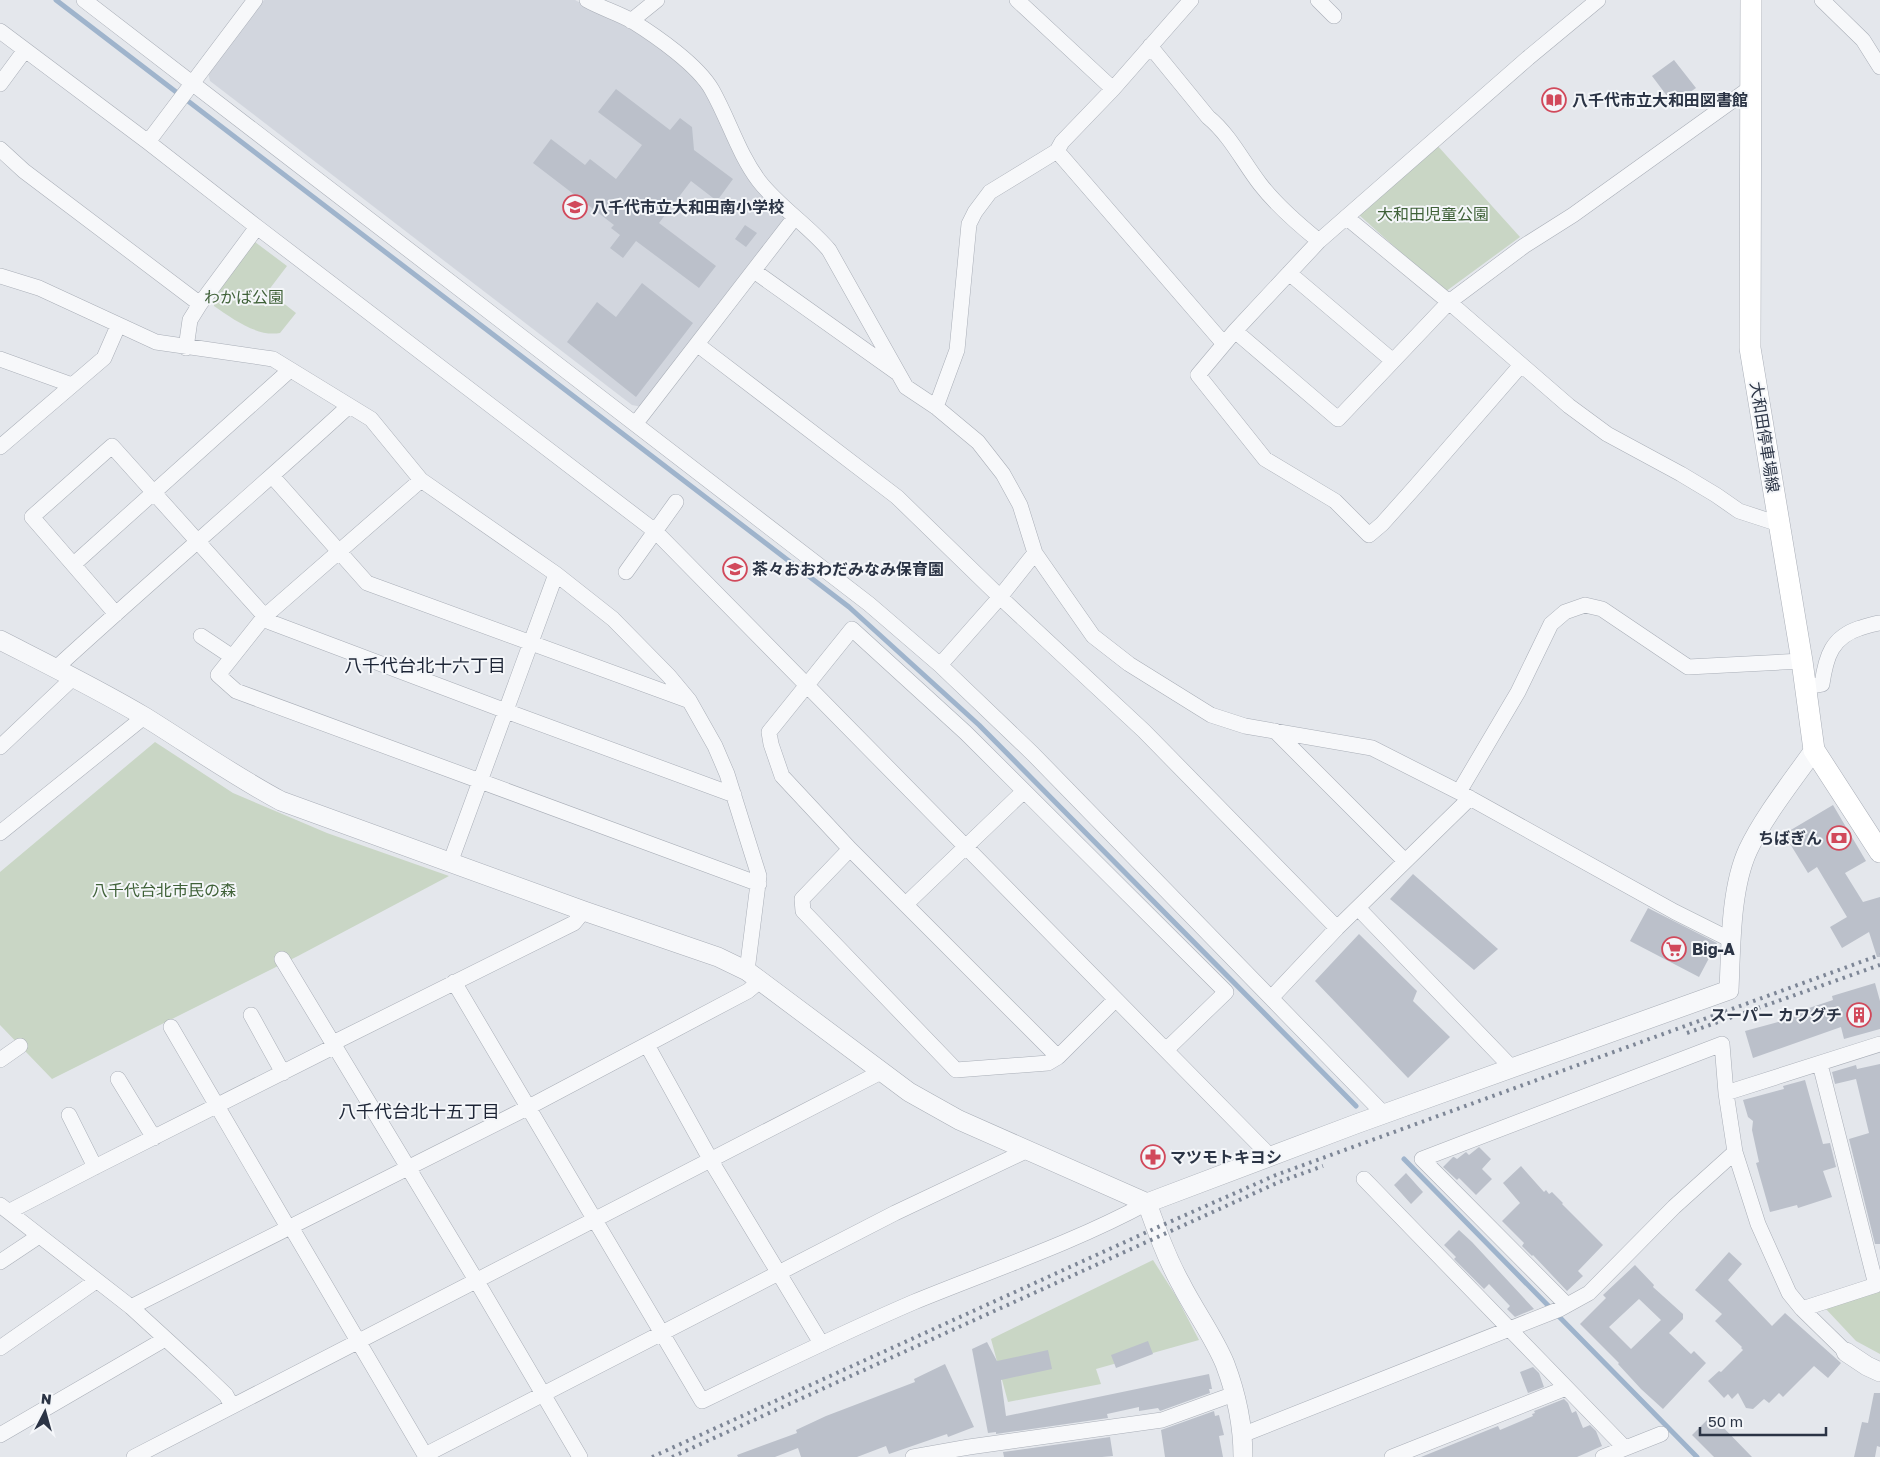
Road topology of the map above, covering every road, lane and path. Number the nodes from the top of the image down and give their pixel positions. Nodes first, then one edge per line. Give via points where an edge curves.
1 (84, 0) edge
2 (587, 0) edge
3 (657, 0) edge
4 (1017, 0) edge
5 (1191, 0) edge
6 (1318, 0) edge
7 (1598, 0) edge
8 (1751, 0) edge
9 (1822, 0) edge
10 (249, 2) edge
11 (1334, 16) dead end
12 (631, 21) junction
13 (0, 31) edge
14 (1150, 46) junction
15 (25, 50) junction
16 (1880, 67) edge
17 (0, 84) edge
18 (191, 85) junction
19 (1750, 88) junction
20 (1113, 89) junction
21 (148, 142) junction
22 (0, 148) edge
23 (1057, 151) junction
24 (795, 217) junction
25 (1346, 217) junction
26 (257, 227) junction
27 (1318, 241) junction
28 (754, 271) junction
29 (1289, 273) junction
30 (0, 276) edge
31 (1449, 302) junction
32 (200, 304) junction
33 (118, 326) junction
34 (1235, 331) junction
35 (1224, 344) junction
36 (698, 345) junction
37 (186, 348) junction
38 (0, 359) edge
39 (1393, 361) junction
40 (1522, 365) junction
41 (290, 370) junction
42 (900, 374) junction
43 (72, 385) junction
44 (348, 406) junction
45 (936, 407) junction
46 (636, 423) junction
47 (0, 447) edge
48 (272, 476) junction
49 (421, 480) junction
50 (154, 494) junction
51 (676, 502) dead end
52 (1779, 524) junction
53 (655, 531) junction
54 (197, 542) junction
55 (339, 551) junction
56 (1035, 553) junction
57 (74, 564) junction
58 (626, 572) dead end
59 (556, 574) junction
60 (1000, 597) junction
61 (116, 614) junction
62 (264, 617) junction
63 (1880, 623) edge
64 (201, 636) dead end
65 (0, 640) edge
66 (532, 642) junction
67 (231, 656) junction
68 (1802, 661) junction
69 (940, 664) junction
70 (56, 668) junction
71 (74, 677) junction
72 (806, 685) junction
73 (1804, 687) junction
74 (689, 700) junction
75 (506, 712) junction
76 (144, 717) junction
77 (1275, 732) junction
78 (0, 747) edge
79 (1814, 750) junction
80 (480, 781) junction
81 (1024, 791) junction
82 (1465, 794) junction
83 (734, 795) junction
84 (0, 833) edge
85 (966, 847) junction
86 (850, 849) junction
87 (1880, 852) edge
88 (1405, 861) junction
89 (450, 863) junction
90 (759, 884) junction
91 (906, 904) junction
92 (1358, 908) junction
93 (584, 911) junction
94 (1338, 928) junction
95 (1731, 940) junction
96 (282, 959) dead end
97 (754, 975) junction
98 (454, 982) junction
99 (1270, 998) junction
100 (1115, 1000) junction
101 (251, 1016) dead end
102 (171, 1027) dead end
103 (334, 1044) junction
104 (1880, 1044) edge
105 (647, 1045) junction
106 (20, 1046) dead end
107 (1166, 1050) junction
108 (1058, 1057) junction
109 (0, 1060) edge
110 (1820, 1064) junction
111 (1512, 1068) junction
112 (881, 1072) junction
113 (283, 1073) junction
114 (118, 1079) dead end
115 (1726, 1093) junction
116 (217, 1106) junction
117 (527, 1108) junction
118 (1384, 1114) junction
119 (69, 1115) dead end
120 (154, 1138) junction
121 (1028, 1150) junction
122 (1735, 1152) junction
123 (1270, 1156) junction
124 (711, 1161) junction
125 (94, 1167) junction
126 (408, 1168) junction
127 (1364, 1179) dead end
128 (1147, 1203) junction
129 (5, 1208) edge
130 (594, 1220) junction
131 (290, 1228) junction
132 (39, 1236) junction
133 (0, 1262) edge
134 (779, 1273) junction
135 (476, 1280) junction
136 (96, 1281) junction
137 (131, 1307) junction
138 (1564, 1307) junction
139 (1802, 1309) junction
140 (1509, 1329) junction
141 (662, 1334) junction
142 (165, 1339) junction
143 (359, 1342) junction
144 (821, 1343) junction
145 (0, 1348) edge
146 (1846, 1352) joint
147 (1880, 1372) edge
148 (1566, 1388) junction
149 (1234, 1394) junction
150 (544, 1395) junction
151 (232, 1406) junction
152 (1661, 1434) dead end
153 (0, 1435) edge
154 (1242, 1435) junction
155 (1624, 1448) junction
156 (930, 1456) edge
157 (134, 1457) edge
158 (580, 1457) edge
159 (913, 1457) edge
160 (1243, 1457) edge
161 (1392, 1457) edge
162 (1602, 1457) edge

1 - 18 street
2 - 12 street
3 - 12 street
4 - 20 street
5 - 14 street
6 - 11 street
7 - 25 street
8 - 19 main road, 大和田停車場線
9 - 16 street via 1863,40
10 - 18 street
12 - 24 street via 698,70 717,90 743,156 760,181
13 - 15 street
14 - 20 street
14 - 27 street via 1219,126 1261,185 1296,223
15 - 17 street
15 - 21 street
18 - 21 street
18 - 46 street
19 - 31 street
19 - 52 main road, 大和田停車場線 via 1750,348
20 - 23 street
21 - 26 street
22 - 32 street via 24,171
23 - 35 street
23 - 45 street via 990,192 975,212 970,224 957,350
24 - 28 street
24 - 42 street via 829,250
25 - 27 street
25 - 31 street
26 - 32 street
26 - 53 street
27 - 29 street
28 - 36 street
28 - 42 street
29 - 34 street
29 - 39 street
30 - 33 street via 39,288
31 - 39 street
31 - 40 street
32 - 37 street via 190,320
33 - 37 street via 156,342
33 - 43 street via 104,358
34 - 35 street
34 - 39 street via 1338,419
35 - 40 street via 1198,375 1265,459 1335,502 1369,535 1422,480
36 - 46 street
36 - 60 street via 897,497
37 - 41 street via 273,359
38 - 43 street
40 - 52 street via 1607,434 1716,494 1738,511
41 - 44 street
41 - 50 street
42 - 45 street via 906,387
43 - 47 street
44 - 48 street
44 - 49 street via 371,419
45 - 56 street via 978,442 1003,474 1020,504
46 - 69 street via 869,604
48 - 54 street
48 - 55 street
49 - 55 street
49 - 59 street
50 - 54 street
50 - 57 street
50 - 57 street via 112,446 32,517
51 - 53 street
52 - 68 main road, 大和田停車場線
53 - 58 street
53 - 72 street
54 - 61 street
54 - 62 street
55 - 62 street
55 - 66 street via 367,583
56 - 60 street
56 - 77 street via 1093,636 1129,664 1211,714
57 - 61 street
59 - 66 street
59 - 74 street via 620,626
60 - 69 street
60 - 94 street via 1144,731
61 - 70 street
62 - 67 street
62 - 75 street
63 - 73 street via 1840,637 1829,656 1822,684
64 - 67 street
65 - 70 street
66 - 74 street
66 - 75 street
67 - 80 street via 218,675 236,691
68 - 73 main road, 大和田停車場線
68 - 82 street via 1688,667 1602,609 1585,605 1565,612 1550,624
69 - 99 street via 1033,754
70 - 71 street
71 - 76 street
71 - 78 street
72 - 81 street via 852,629
72 - 85 street
72 - 86 street via 769,732 770,744 782,776
73 - 79 main road, 大和田停車場線
74 - 83 street via 715,746
75 - 80 street
75 - 83 street
76 - 84 street
76 - 89 street via 241,780 281,801
77 - 82 street via 1372,748
77 - 88 street
79 - 87 main road, 大和田停車場線
79 - 95 street via 1748,850
80 - 89 street
80 - 90 street
81 - 85 street
81 - 107 street via 1226,992
82 - 88 street
82 - 95 street
83 - 90 street
85 - 91 street
85 - 100 street
86 - 91 street
86 - 108 street via 802,899 803,911 956,1070 1048,1063
88 - 92 street
89 - 93 street
90 - 97 street
91 - 108 street
92 - 94 street
92 - 111 street
93 - 97 street via 718,957
93 - 98 street via 574,923
94 - 99 street
95 - 111 street via 1729,990
96 - 103 street
97 - 105 street via 748,991
97 - 112 street
98 - 103 street
98 - 117 street
99 - 118 street
100 - 107 street
100 - 108 street
101 - 113 street
102 - 116 street
103 - 113 street
103 - 126 street
104 - 110 street
105 - 117 street
105 - 124 street
106 - 109 street
107 - 123 street
110 - 115 street
110 - 139 street via 1876,1285
111 - 118 street
112 - 121 street via 908,1092 959,1120
112 - 124 street
113 - 116 street
114 - 120 street
115 - 122 street
115 - 138 street via 1722,1044 1422,1159
116 - 120 street
116 - 131 street
117 - 126 street
117 - 130 street
118 - 123 street
119 - 125 street
120 - 125 street
121 - 128 street
121 - 134 street
122 - 138 street via 1674,1207 1589,1293
122 - 139 street via 1777,1270
123 - 128 street
124 - 130 street
124 - 134 street
125 - 129 street
126 - 131 street
126 - 135 street
127 - 140 street
128 - 144 street via 1115,1221
128 - 149 street via 1180,1283 1224,1363
129 - 132 street
130 - 135 street
130 - 141 street
131 - 137 street
131 - 143 street
132 - 133 street
132 - 136 street
134 - 141 street
134 - 144 street
135 - 143 street
135 - 150 street
136 - 137 street
136 - 145 street
137 - 142 street
138 - 140 street
139 - 146 street
140 - 148 street
140 - 154 street
141 - 144 street via 702,1401
141 - 150 street
142 - 151 street via 226,1395
142 - 153 street
143 - 150 street via 426,1455
143 - 151 street
146 - 147 street
148 - 155 street
148 - 161 street
149 - 154 street
149 - 156 street via 1162,1420 969,1447
150 - 158 street
151 - 157 street
152 - 155 street
154 - 160 street
155 - 162 street
156 - 159 street

